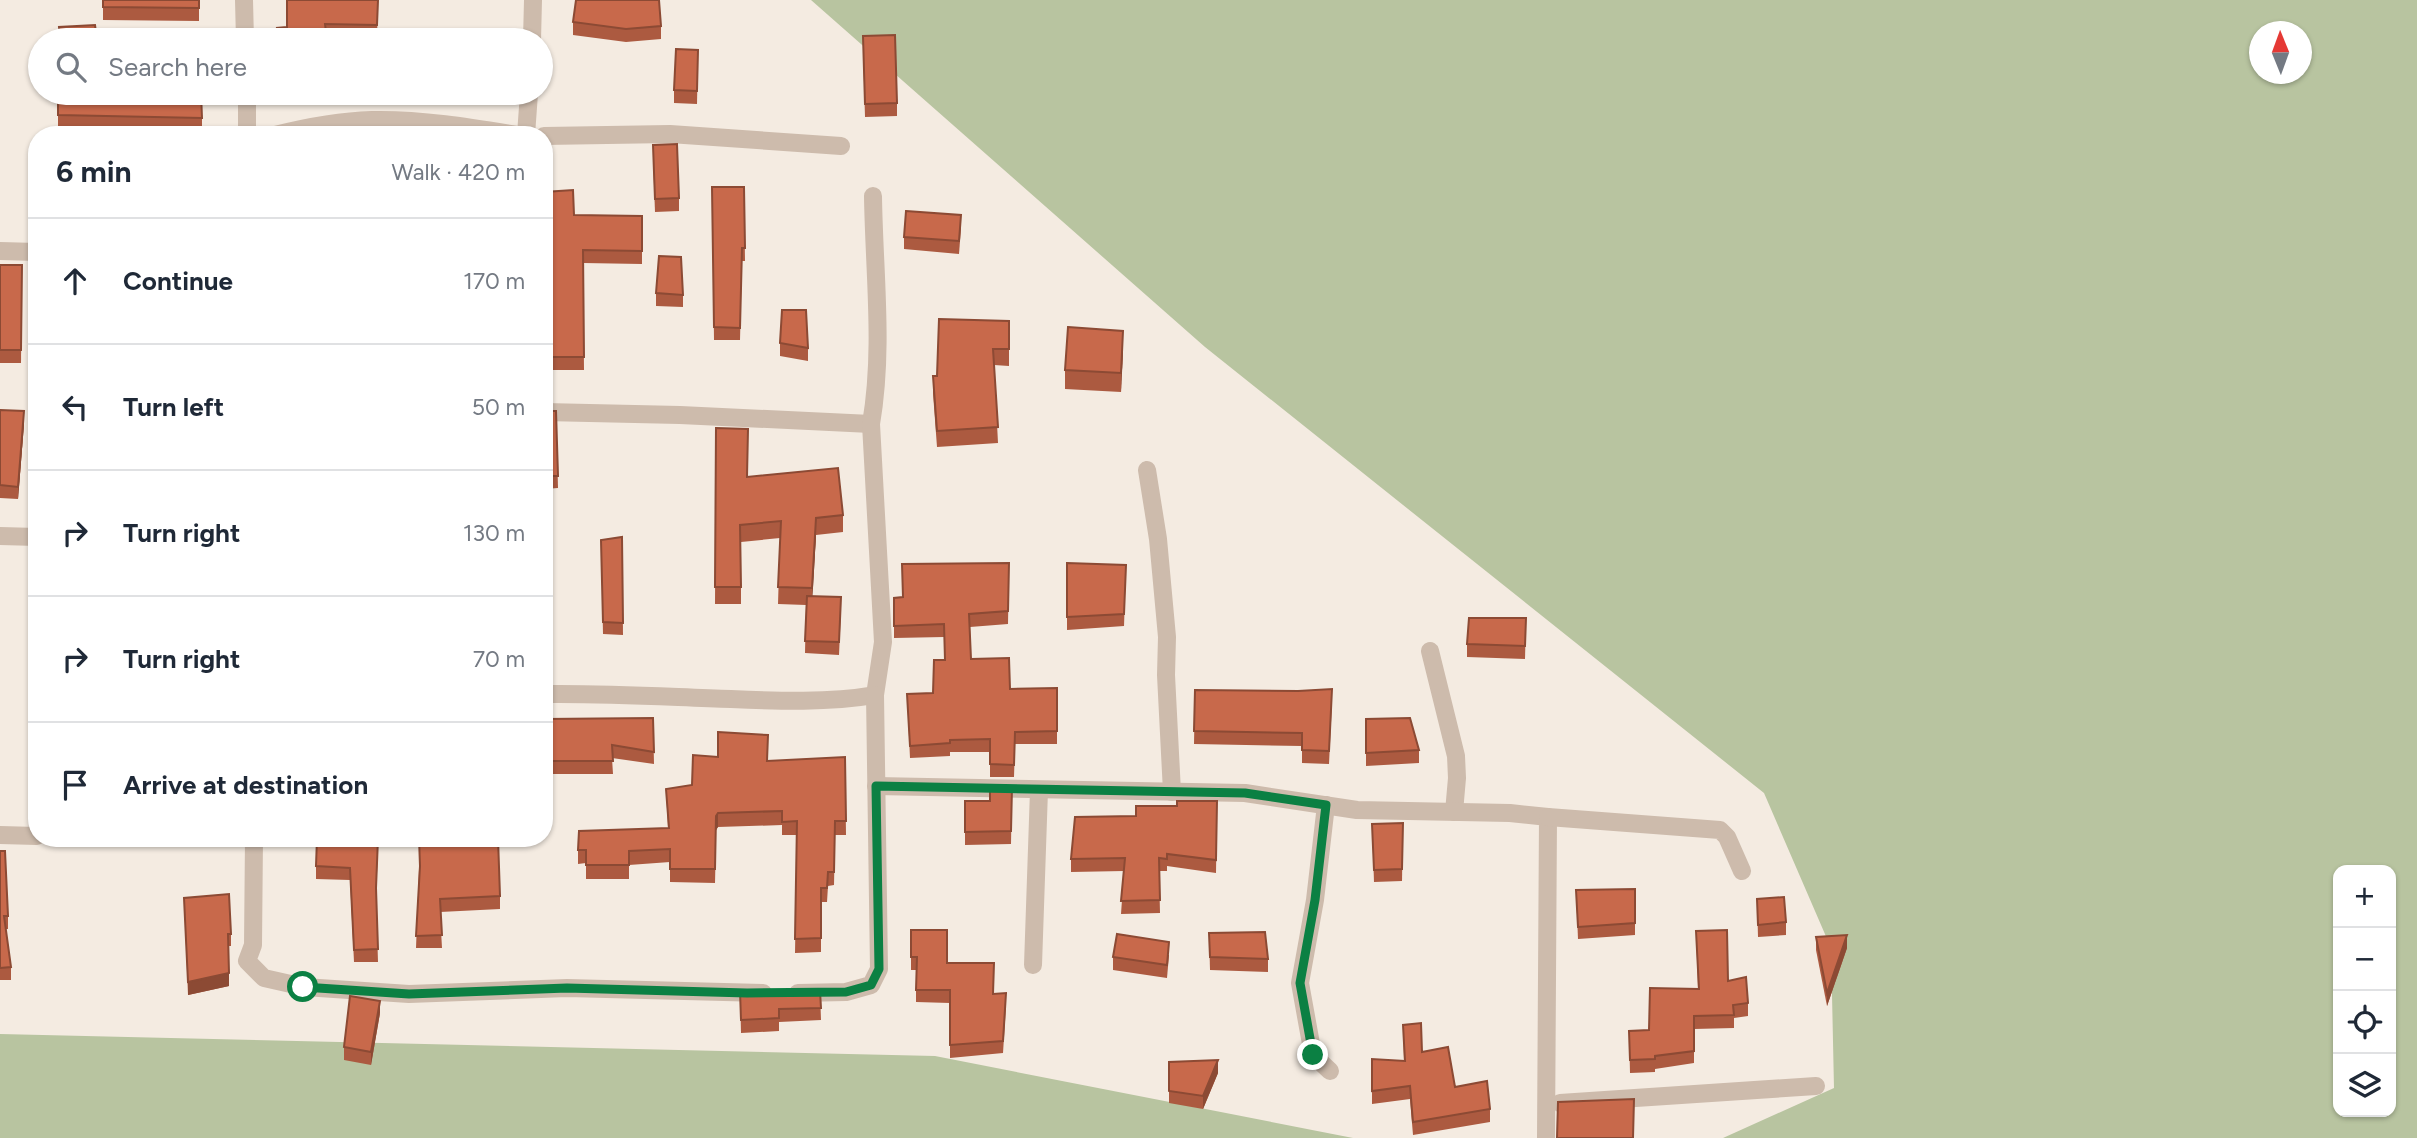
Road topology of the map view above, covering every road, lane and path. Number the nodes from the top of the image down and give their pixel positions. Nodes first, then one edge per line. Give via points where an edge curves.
1 (244, 0) edge
2 (533, 0) edge
3 (245, 28) edge
4 (532, 28) edge
5 (247, 105) edge
6 (528, 105) edge
7 (247, 126) edge
8 (312, 126) edge
9 (461, 126) edge
10 (527, 126) edge
11 (553, 136) edge
12 (841, 146) dead end
13 (873, 197) dead end
14 (0, 251) edge
15 (28, 253) edge
16 (553, 412) edge
17 (872, 424) junction
18 (1147, 470) dead end
19 (0, 536) edge
20 (28, 537) edge
21 (1430, 651) dead end
22 (553, 694) edge
23 (876, 695) junction
24 (876, 786) junction
25 (1039, 790) junction
26 (1171, 792) junction
27 (1326, 805) junction
28 (1454, 812) junction
29 (1548, 817) junction
30 (0, 835) edge
31 (28, 836) edge
32 (254, 847) edge
33 (1742, 871) dead end
34 (1033, 965) dead end
35 (1330, 1071) dead end
36 (1816, 1086) dead end
37 (1546, 1104) junction
38 (1546, 1138) edge

1 - 3 street
2 - 4 street
5 - 7 street
6 - 10 street
8 - 9 street via 371,120
11 - 12 street via 670,134
13 - 17 street via 877,344
14 - 15 street
16 - 17 street
17 - 23 street via 883,642
18 - 26 street via 1167,637
19 - 20 street
21 - 28 street via 1456,755
22 - 23 street via 788,701
23 - 24 street
24 - 25 street
24 - 32 street via 879,969 871,985 846,992 567,988 409,994 303,987 264,978 247,961 253,945
25 - 26 street
25 - 34 street
26 - 27 street via 1245,793
27 - 28 street
27 - 35 street via 1300,983 1313,1055
28 - 29 street
29 - 33 street via 1720,830
29 - 37 street
30 - 31 street
36 - 37 street
37 - 38 street

